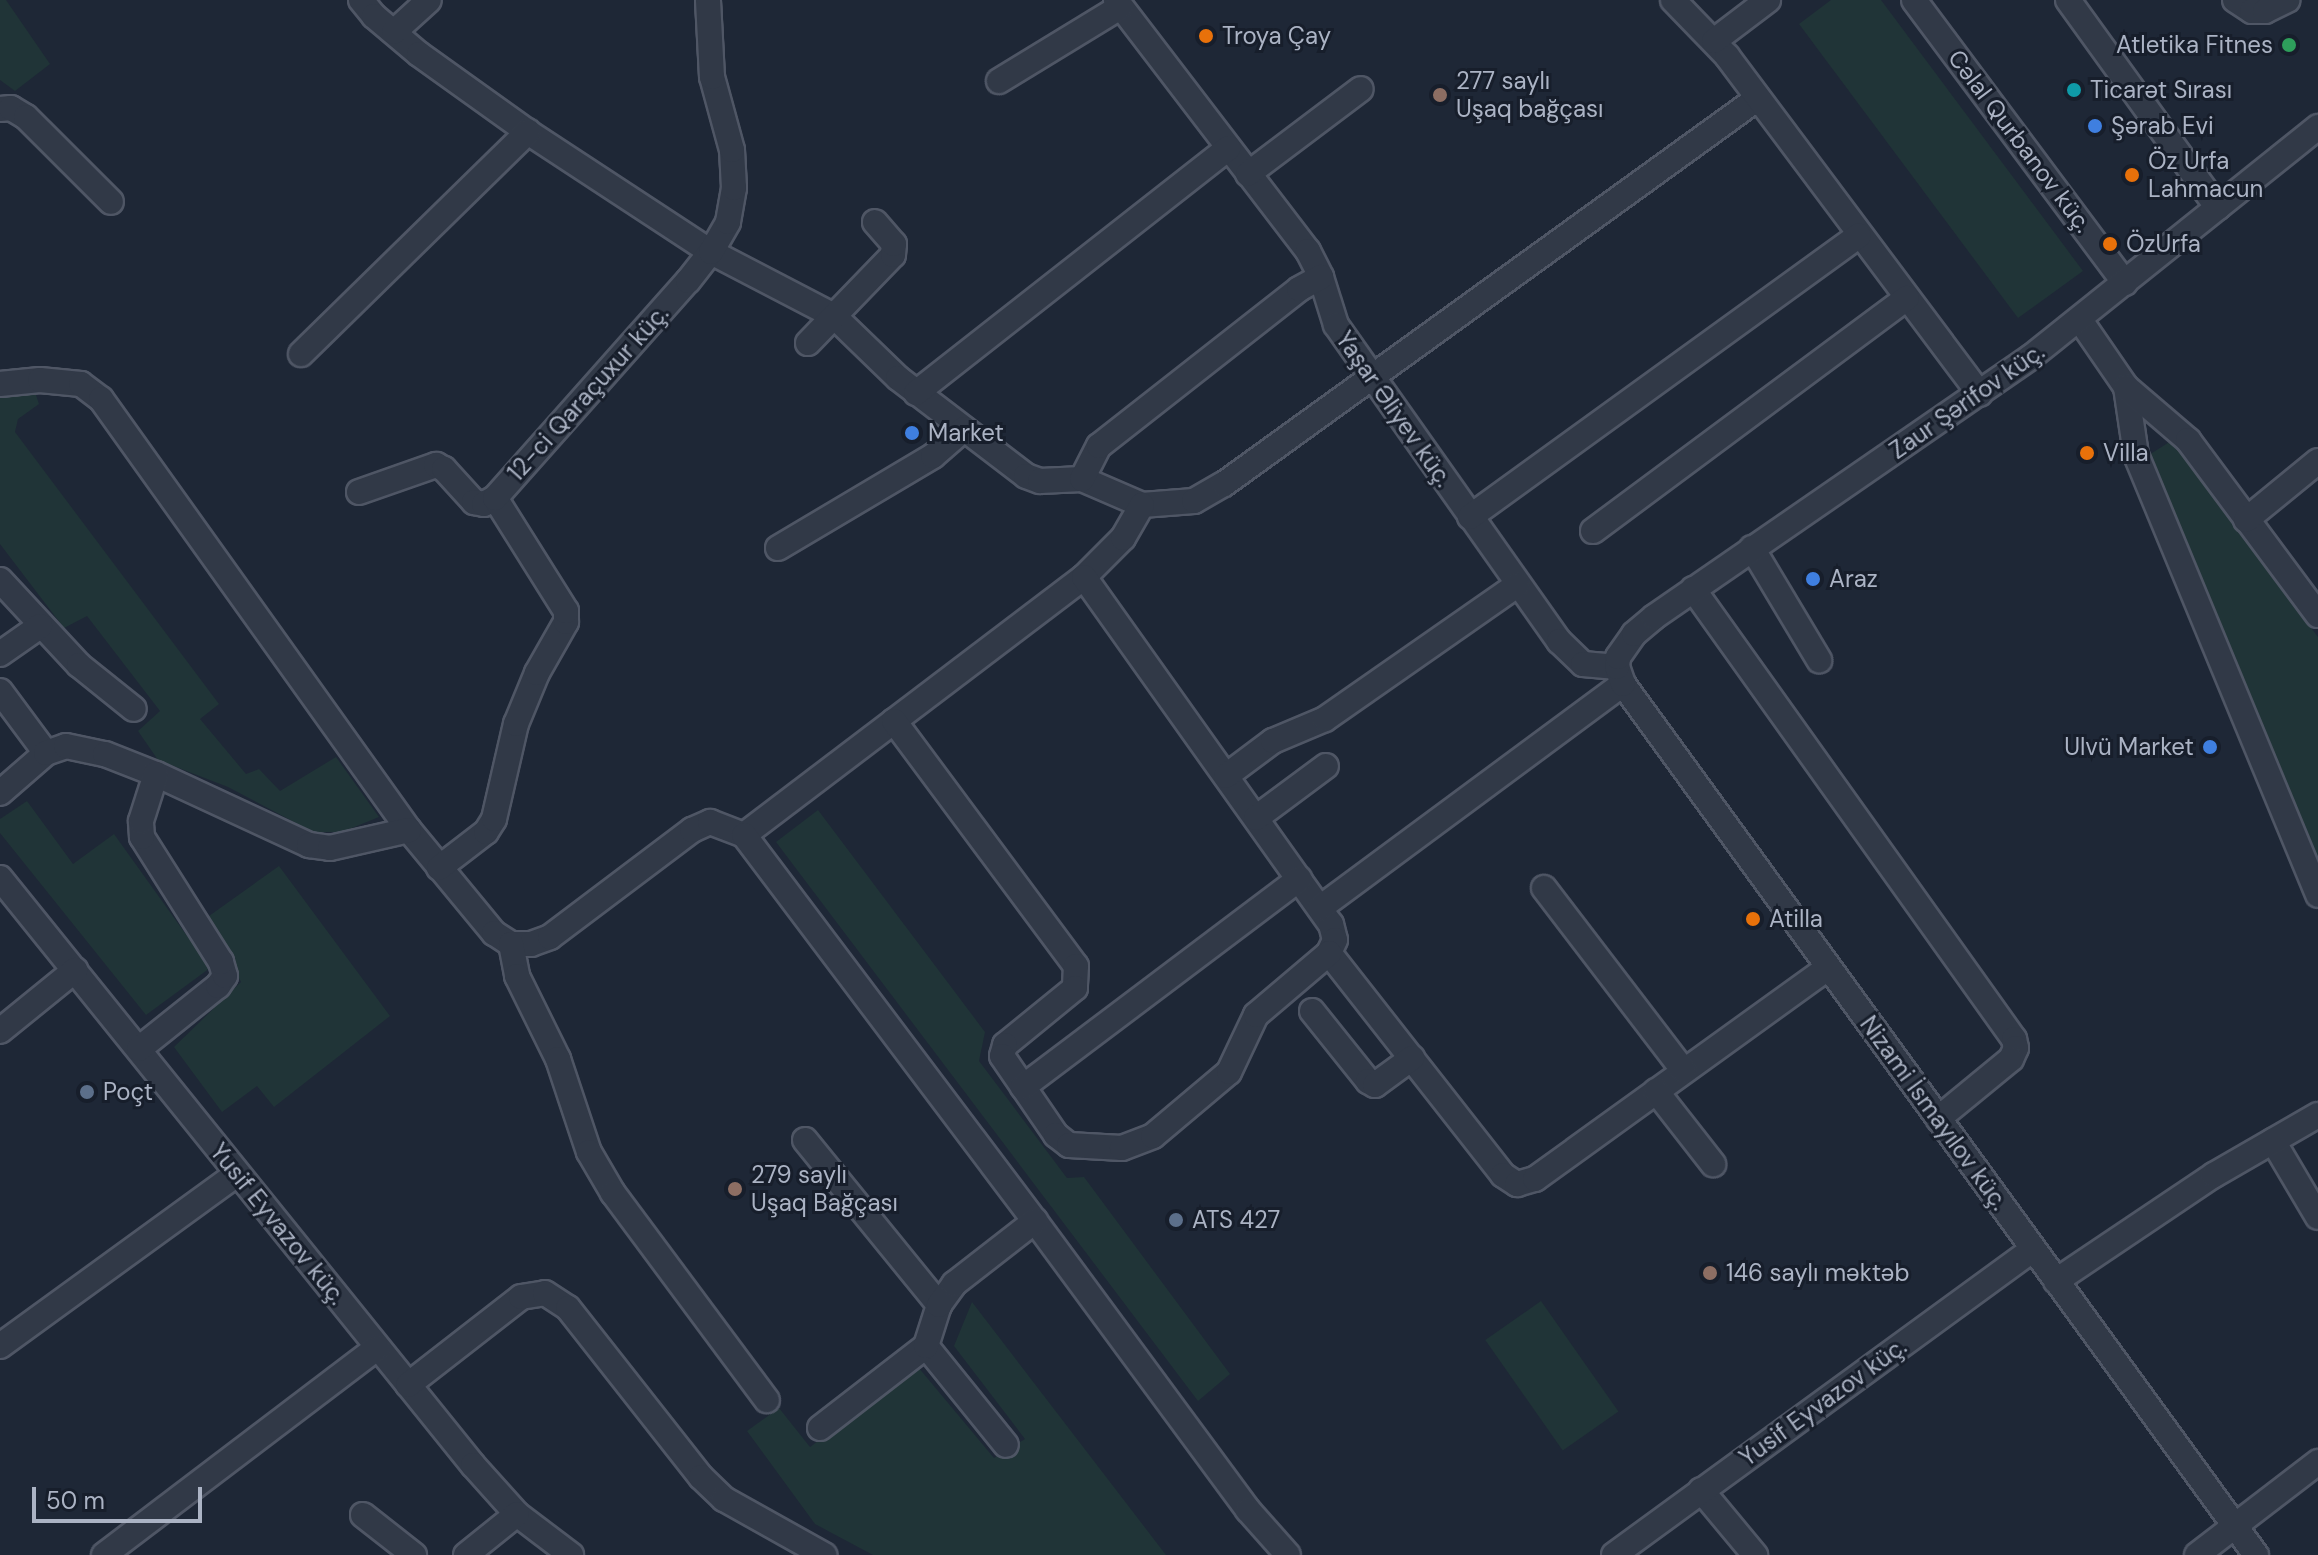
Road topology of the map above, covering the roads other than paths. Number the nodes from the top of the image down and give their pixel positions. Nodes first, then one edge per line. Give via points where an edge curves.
1 (361, 0) edge
2 (429, 0) edge
3 (708, 0) edge
4 (1673, 0) edge
5 (1768, 0) edge
6 (1914, 0) edge
7 (2068, 0) edge
8 (2235, 0) edge
9 (2288, 0) edge
10 (1118, 3) edge
11 (394, 32) junction
12 (1714, 41) junction
13 (999, 81) dead end
14 (1361, 89) dead end
15 (1758, 98) junction
16 (0, 109) edge
17 (528, 132) junction
18 (2316, 134) edge
19 (1228, 148) junction
20 (1248, 174) junction
21 (111, 202) dead end
22 (2218, 208) junction
23 (875, 222) dead end
24 (1859, 235) junction
25 (711, 252) junction
26 (1321, 277) junction
27 (2125, 283) junction
28 (1907, 298) junction
29 (834, 316) junction
30 (2080, 320) junction
31 (808, 343) dead end
32 (301, 354) dead end
33 (1370, 378) junction
34 (0, 384) edge
35 (2126, 387) junction
36 (916, 393) junction
37 (1980, 394) junction
38 (964, 429) junction
39 (2318, 461) edge
40 (1082, 479) junction
41 (359, 492) dead end
42 (495, 498) junction
43 (1142, 505) junction
44 (1470, 517) junction
45 (2246, 520) junction
46 (1593, 531) dead end
47 (778, 548) dead end
48 (1752, 548) junction
49 (1084, 577) junction
50 (0, 580) edge
51 (1517, 585) junction
52 (1693, 589) junction
53 (2318, 615) edge
54 (40, 626) junction
55 (0, 654) edge
56 (1819, 660) dead end
57 (1620, 676) junction
58 (0, 691) edge
59 (134, 709) dead end
60 (894, 721) junction
61 (46, 753) junction
62 (1326, 766) dead end
63 (156, 774) junction
64 (1226, 776) junction
65 (0, 793) edge
66 (1256, 818) junction
67 (409, 830) junction
68 (744, 835) junction
69 (439, 868) junction
70 (0, 878) edge
71 (1299, 879) junction
72 (1544, 888) dead end
73 (2318, 895) edge
74 (1320, 908) junction
75 (511, 944) junction
76 (1329, 953) junction
77 (1829, 967) junction
78 (75, 970) junction
79 (1312, 1011) dead end
80 (0, 1031) edge
81 (139, 1049) junction
82 (1412, 1058) junction
83 (1684, 1071) junction
84 (1023, 1087) junction
85 (1656, 1091) junction
86 (2318, 1115) edge
87 (1938, 1119) junction
88 (805, 1140) dead end
89 (2273, 1141) junction
90 (1713, 1164) dead end
91 (237, 1174) junction
92 (2318, 1217) edge
93 (1035, 1221) junction
94 (2032, 1250) junction
95 (2056, 1281) junction
96 (939, 1305) junction
97 (0, 1346) edge
98 (926, 1346) junction
99 (377, 1348) junction
100 (408, 1385) junction
101 (767, 1400) dead end
102 (820, 1428) dead end
103 (1006, 1445) dead end
104 (2318, 1462) edge
105 (1701, 1490) junction
106 (517, 1514) junction
107 (363, 1515) dead end
108 (2235, 1526) junction
109 (104, 1555) edge
110 (414, 1555) edge
111 (466, 1555) edge
112 (571, 1555) edge
113 (824, 1555) edge
114 (1288, 1555) edge
115 (1614, 1555) edge
116 (1755, 1555) edge
117 (2197, 1555) edge
118 (2256, 1555) edge

1 - 11 street
2 - 11 street
3 - 25 street, 12-ci Qaraçuxur küç. via 712,77 732,150 734,188 728,222
4 - 12 street
5 - 12 street
6 - 27 street, Cəlal Qurbanov küç.
7 - 22 street
8 - 9 street via 2252,11 2265,11
10 - 13 street
10 - 19 street, Yaşar Əliyev küç.
11 - 17 street
12 - 15 street
14 - 20 street
15 - 24 street
15 - 33 street
16 - 21 street via 11,108 26,117
17 - 25 street
17 - 32 street
18 - 22 street, Zaur Şərifov küç.
19 - 20 street, Yaşar Əliyev küç.
19 - 36 street
20 - 26 street, Yaşar Əliyev küç. via 1308,251
22 - 27 street, Zaur Şərifov küç.
23 - 29 street via 894,244 893,255
24 - 28 street
24 - 44 street
25 - 29 street
25 - 42 street, 12-ci Qaraçuxur küç.
26 - 33 street, Yaşar Əliyev küç. via 1336,325
26 - 40 street via 1099,446
27 - 30 street, Zaur Şərifov küç.
28 - 37 street
28 - 46 street
29 - 31 street
29 - 36 street
30 - 35 street
30 - 37 street, Zaur Şərifov küç.
33 - 43 street via 1194,501
33 - 44 street, Yaşar Əliyev küç.
34 - 67 street via 81,384 101,399
35 - 45 street via 2188,440
35 - 73 street via 2136,455
36 - 38 street
37 - 48 street, Zaur Şərifov küç.
38 - 40 street via 1026,476 1040,481
38 - 47 street via 933,456
39 - 45 street
40 - 43 street
41 - 42 street via 436,465 474,502
42 - 69 street, 12-ci Qaraçuxur küç. via 566,611 566,622 516,724 494,819 486,832
43 - 49 street via 1123,538
44 - 51 street, Yaşar Əliyev küç.
45 - 53 street
48 - 52 street, Zaur Şərifov küç.
48 - 56 street
49 - 60 street
49 - 64 street
50 - 54 street
51 - 57 street, Yaşar Əliyev küç. via 1570,655
51 - 64 street via 1325,719 1273,741
52 - 57 street, Zaur Şərifov küç. via 1634,634 1618,657
52 - 87 street via 2014,1039 2011,1059
54 - 55 street
54 - 59 street
57 - 74 street
57 - 77 street, Nizami İsmayılov küç.
58 - 61 street
60 - 68 street
60 - 84 street via 1076,966 1075,988 1005,1045 1002,1056
61 - 63 street via 66,746 85,749
61 - 65 street
62 - 66 street
63 - 67 street via 309,845 330,848
63 - 81 street via 141,821 142,837 225,976
64 - 66 street
66 - 71 street
67 - 69 street
68 - 75 street via 710,822 692,830 550,937
68 - 93 street
69 - 75 street via 494,933
70 - 78 street, Yusif Eyvazov küç.
71 - 74 street
71 - 84 street
72 - 83 street
74 - 76 street via 1335,940
75 - 101 street via 517,976 555,1051 589,1152 613,1193
76 - 82 street
76 - 84 street via 1256,1015 1229,1072 1136,1146 1069,1145
77 - 83 street
77 - 87 street, Nizami İsmayılov küç.
78 - 80 street
78 - 81 street, Yusif Eyvazov küç.
79 - 82 street via 1375,1085
81 - 91 street, Yusif Eyvazov küç.
82 - 85 street via 1503,1175 1517,1184 1535,1179
83 - 85 street
85 - 90 street
86 - 89 street
87 - 94 street, Nizami İsmayılov küç.
88 - 96 street
89 - 92 street
89 - 95 street
91 - 97 street
91 - 99 street, Yusif Eyvazov küç.
93 - 96 street via 954,1284
93 - 114 street via 1248,1510
94 - 95 street, Nizami İsmayılov küç.
94 - 105 street, Yusif Eyvazov küç.
95 - 108 street, Nizami İsmayılov küç.
96 - 98 street
98 - 102 street
98 - 103 street
99 - 100 street, Yusif Eyvazov küç.
99 - 109 street
100 - 106 street, Yusif Eyvazov küç.
100 - 113 street via 521,1297 545,1293 568,1308 724,1499
104 - 108 street
105 - 115 street, Yusif Eyvazov küç.
105 - 116 street
106 - 111 street
106 - 112 street, Yusif Eyvazov küç.
107 - 110 street
108 - 117 street
108 - 118 street, Nizami İsmayılov küç.

